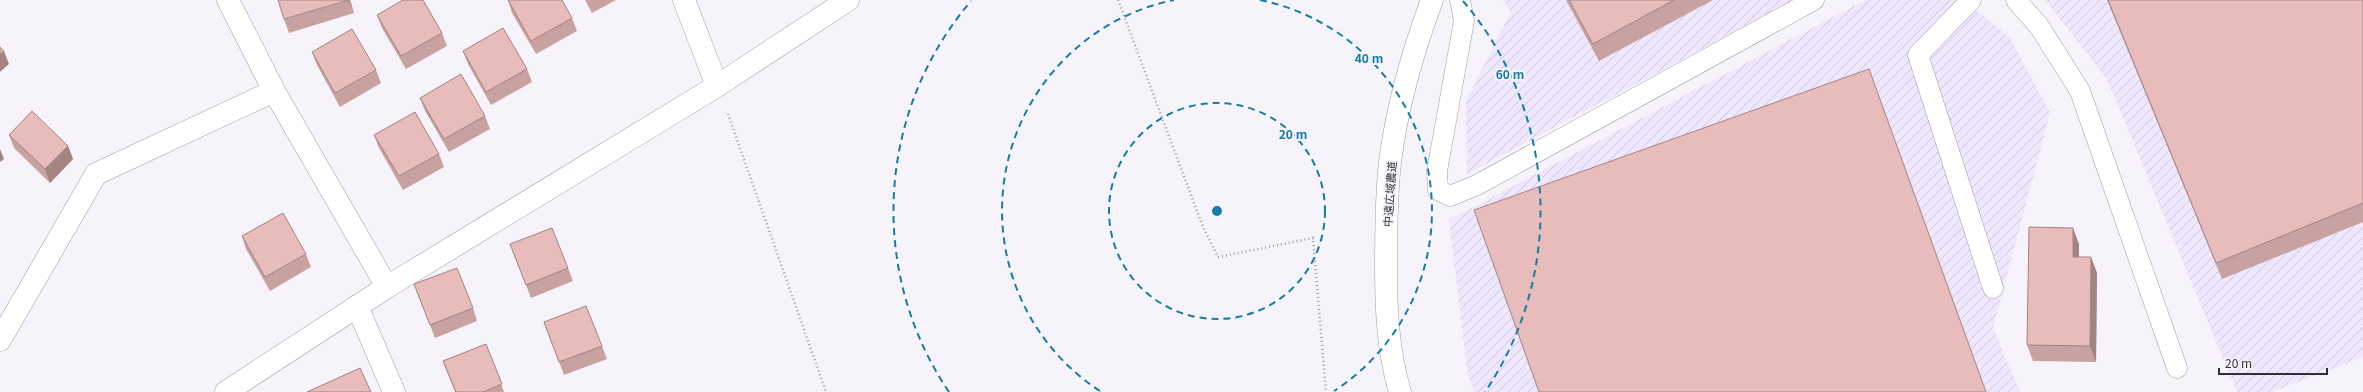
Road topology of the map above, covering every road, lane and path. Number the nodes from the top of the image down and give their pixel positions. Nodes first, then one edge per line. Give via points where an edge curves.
1 (228, 0) edge
2 (684, 0) edge
3 (848, 0) edge
4 (1118, 0) edge
5 (1432, 0) edge
6 (1460, 0) edge
7 (1814, 0) edge
8 (1971, 0) edge
9 (2016, 0) edge
10 (717, 86) junction
11 (274, 91) junction
12 (387, 287) junction
13 (1993, 288) dead end
14 (357, 306) junction
15 (0, 340) edge
16 (2177, 368) dead end
17 (226, 392) edge
18 (394, 392) edge
19 (826, 392) edge
20 (1326, 392) edge
21 (1400, 392) edge

1 - 11 street
2 - 10 street
3 - 10 street
4 - 20 path via 1203,227 1218,257 1313,238
5 - 21 street, 中遠広域農道 via 1419,35 1390,162 1386,221 1386,309 1395,376
6 - 7 lane via 1464,21 1436,171 1438,190 1450,196 1477,185
8 - 13 lane via 1918,55
9 - 16 lane via 2039,26 2080,91
10 - 12 street
10 - 19 path
11 - 12 street
11 - 15 street via 96,174
12 - 14 street
14 - 17 street
14 - 18 street

